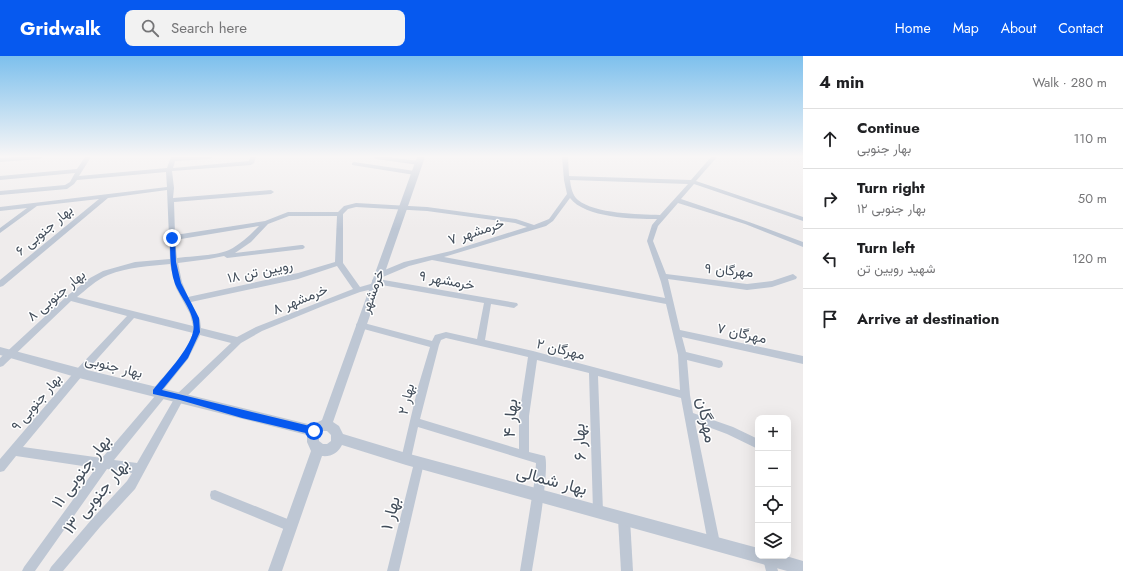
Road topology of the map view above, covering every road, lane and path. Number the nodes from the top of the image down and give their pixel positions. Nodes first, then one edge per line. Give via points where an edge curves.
1 (73, 181) edge
2 (170, 181) edge
3 (412, 181) edge
4 (568, 181) edge
5 (663, 181) edge
6 (693, 182) junction
7 (170, 188) junction
8 (271, 192) dead end
9 (0, 193) edge
10 (570, 194) junction
11 (105, 196) junction
12 (171, 200) junction
13 (676, 200) junction
14 (36, 205) junction
15 (403, 208) junction
16 (0, 209) edge
17 (340, 214) junction
18 (660, 217) junction
19 (803, 219) edge
20 (266, 223) junction
21 (533, 227) junction
22 (0, 231) edge
23 (172, 238) junction
24 (803, 245) edge
25 (301, 248) dead end
26 (209, 258) junction
27 (433, 258) junction
28 (173, 262) junction
29 (339, 263) junction
30 (663, 276) junction
31 (793, 277) dead end
32 (376, 281) junction
33 (0, 284) edge
34 (358, 290) junction
35 (70, 298) junction
36 (186, 300) junction
37 (488, 300) junction
38 (669, 302) junction
39 (514, 305) dead end
40 (132, 315) junction
41 (360, 325) junction
42 (197, 332) junction
43 (676, 332) junction
44 (238, 341) junction
45 (480, 343) junction
46 (435, 345) junction
47 (5, 352) edge
48 (533, 355) junction
49 (682, 355) junction
50 (803, 360) edge
51 (0, 363) edge
52 (719, 364) dead end
53 (593, 371) junction
54 (79, 373) junction
55 (159, 393) junction
56 (685, 395) junction
57 (180, 397) junction
58 (689, 416) junction
59 (415, 422) junction
60 (326, 426) junction
61 (314, 431) junction
62 (338, 438) junction
63 (755, 442) edge
64 (318, 450) junction
65 (14, 451) junction
66 (524, 455) junction
67 (406, 459) junction
68 (420, 462) junction
69 (105, 463) junction
70 (0, 467) edge
71 (141, 469) junction
72 (216, 495) dead end
73 (536, 495) junction
74 (598, 511) junction
75 (624, 519) junction
76 (291, 526) junction
77 (714, 543) junction
78 (765, 560) edge
79 (803, 568) edge
80 (28, 571) edge
81 (55, 571) edge
82 (275, 571) edge
83 (393, 571) edge
84 (526, 571) edge
85 (627, 571) edge

1 - 9 street via 63,188
2 - 7 street
3 - 15 street, خرمشهر
4 - 10 street
5 - 6 street
6 - 13 street, مهرگان
6 - 19 street
7 - 11 street
7 - 12 street
8 - 12 street
10 - 18 street via 577,203 586,207 621,214
10 - 21 street, خرمشهر ۷ via 551,220
11 - 14 street
11 - 33 street, بهار جنوبی ۶
12 - 23 street
13 - 18 street, مهرگان
13 - 24 street via 747,223
14 - 16 street
14 - 22 street
15 - 17 street via 350,206
15 - 21 street via 516,221
15 - 32 street, خرمشهر
17 - 20 street via 288,214
17 - 29 street
18 - 30 street, مهرگان via 654,225 650,241
20 - 23 street
20 - 26 street via 249,240 231,252
21 - 27 street, خرمشهر ۷
23 - 28 street
25 - 26 street
26 - 28 street, بهار جنوبی ۸
27 - 32 street, خرمشهر ۷ via 407,264
27 - 38 street
28 - 35 street, بهار جنوبی ۸ via 135,265 112,271 93,280
28 - 36 street via 178,283
29 - 34 street
29 - 36 street, رویین تن ۱۸ via 298,276
30 - 31 street, مهرگان ۹ via 747,288
30 - 38 street, مهرگان
32 - 34 street, خرمشهر ۸
32 - 37 street, خرمشهر ۹
32 - 41 street, خرمشهر
34 - 44 street, خرمشهر ۸ via 259,329
35 - 40 street
35 - 47 street, بهار جنوبی ۸
36 - 42 street via 195,318
37 - 39 street, خرمشهر ۹
37 - 45 street
38 - 43 street, مهرگان
40 - 42 street
40 - 54 street, بهار جنوبی ۹
41 - 46 street
41 - 60 street, خرمشهر
42 - 44 street
42 - 55 street, بهار جنوبی ۱۱ via 185,356
43 - 49 street, مهرگان
43 - 50 street, مهرگان ۷
44 - 57 street, خرمشهر ۸
45 - 46 street, مهرگان ۲ via 446,335 438,337
45 - 48 street, مهرگان ۲
46 - 59 street, بهار ۲
47 - 51 street, بهار جنوبی ۸
47 - 54 street, بهار جنوبی
48 - 53 street, مهرگان ۲
48 - 66 street, بهار ۴ via 524,416
49 - 52 street
49 - 56 street, مهرگان
53 - 56 street, مهرگان ۲
53 - 74 street, بهار ۶
54 - 55 street, بهار جنوبی
54 - 65 street, بهار جنوبی ۹
55 - 57 street, بهار جنوبی
55 - 69 street, بهار جنوبی ۱۱
56 - 58 street, مهرگان
57 - 61 street, بهار جنوبی
57 - 71 street, بهار جنوبی ۱۳
58 - 63 street via 730,430
58 - 77 street, مهرگان
59 - 66 street
59 - 67 street, بهار ۲
60 - 61 street
60 - 62 street via 335,429
61 - 64 street via 312,442
62 - 64 street via 328,450
62 - 67 street, بهار شمالی
64 - 76 street
65 - 69 street
65 - 70 street, بهار جنوبی ۹
66 - 73 street, بهار ۴ via 541,460
67 - 68 street, بهار شمالی
68 - 73 street, بهار شمالی
68 - 83 street, بهار ۱
69 - 71 street
69 - 80 street, بهار جنوبی ۱۱
71 - 81 street, بهار جنوبی ۱۳ via 131,485
72 - 76 street
73 - 74 street, بهار شمالی
73 - 84 street
74 - 75 street, بهار شمالی
75 - 77 street, بهار شمالی
75 - 85 street
76 - 82 street
77 - 78 street, بهار شمالی
78 - 79 street, بهار شمالی

